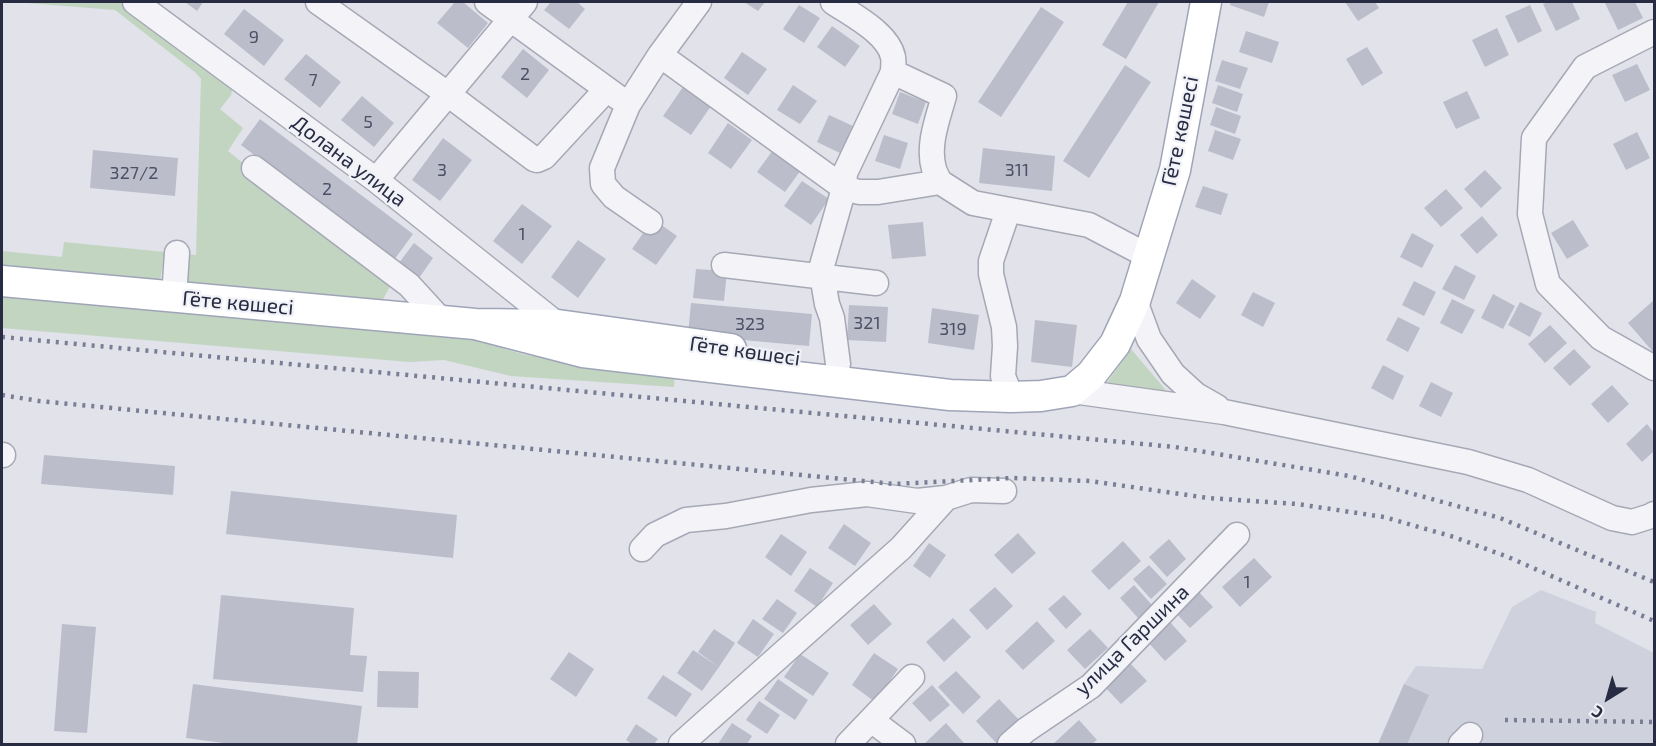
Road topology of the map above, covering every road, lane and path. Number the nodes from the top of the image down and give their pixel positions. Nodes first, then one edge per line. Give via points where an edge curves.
1 (135, 2) edge
2 (318, 2) edge
3 (487, 2) edge
4 (699, 2) edge
5 (833, 2) edge
6 (1206, 2) edge
7 (518, 11) edge
8 (1654, 32) edge
9 (660, 55) junction
10 (893, 72) junction
11 (606, 90) junction
12 (449, 95) junction
13 (628, 105) junction
14 (254, 168) dead end
15 (376, 180) junction
16 (940, 182) junction
17 (844, 188) junction
18 (1008, 211) junction
19 (650, 222) dead end
20 (177, 253) dead end
21 (1148, 256) junction
22 (724, 266) dead end
23 (822, 277) junction
24 (2, 281) edge
25 (876, 283) dead end
26 (174, 297) junction
27 (1135, 301) junction
28 (442, 321) junction
29 (475, 324) junction
30 (558, 325) junction
31 (838, 364) junction
32 (1654, 368) edge
33 (1072, 391) junction
34 (1011, 397) junction
35 (1224, 412) junction
36 (1004, 491) dead end
37 (946, 498) junction
38 (1654, 513) edge
39 (1237, 535) dead end
40 (642, 549) dead end
41 (912, 677) dead end
42 (871, 720) junction
43 (1020, 742) edge
44 (681, 744) edge
45 (848, 744) edge
46 (903, 744) edge

1 - 15 street, Долана улица
2 - 12 street
3 - 7 street
4 - 9 street
5 - 10 street via 884,39 894,58
6 - 21 main road, Гёте көшесі via 1175,170
7 - 11 street
7 - 12 street
8 - 32 street via 1585,67 1534,138 1530,214 1548,284 1601,338
9 - 13 street
9 - 17 street
10 - 16 street via 944,96 932,151
10 - 17 street via 845,173
11 - 12 street via 537,160
11 - 13 street
12 - 15 street
13 - 19 street via 602,168 603,184 614,197
14 - 28 street via 409,285
15 - 30 street, Долана улица
16 - 17 street via 878,192
16 - 18 street via 973,203
17 - 23 street
18 - 21 street via 1089,225
18 - 34 street via 991,261 991,274 1004,327 1003,376
20 - 26 street
21 - 27 main road, Гёте көшесі
22 - 23 street
23 - 25 street
23 - 31 street
24 - 26 main road, Гёте көшесі
26 - 28 main road, Гёте көшесі
27 - 33 main road, Гёте көшесі via 1115,344 1091,375
27 - 35 street via 1149,339 1173,374 1196,395
28 - 29 main road, Гёте көшесі
29 - 30 main road, Гёте көшесі
29 - 34 main road, Гёте көшесі via 583,352 950,395
30 - 31 main road, Гёте көшесі
31 - 34 main road, Гёте көшесі via 953,380
33 - 34 main road, Гёте көшесі
33 - 35 street
35 - 38 street via 1468,462 1528,480 1612,518 1632,522
36 - 37 street via 971,490
37 - 40 street via 917,501 867,494 686,520 655,535
37 - 44 street via 901,548
39 - 43 street, улица Гаршина via 1091,686 1026,730
41 - 42 street
42 - 45 street
42 - 46 street

